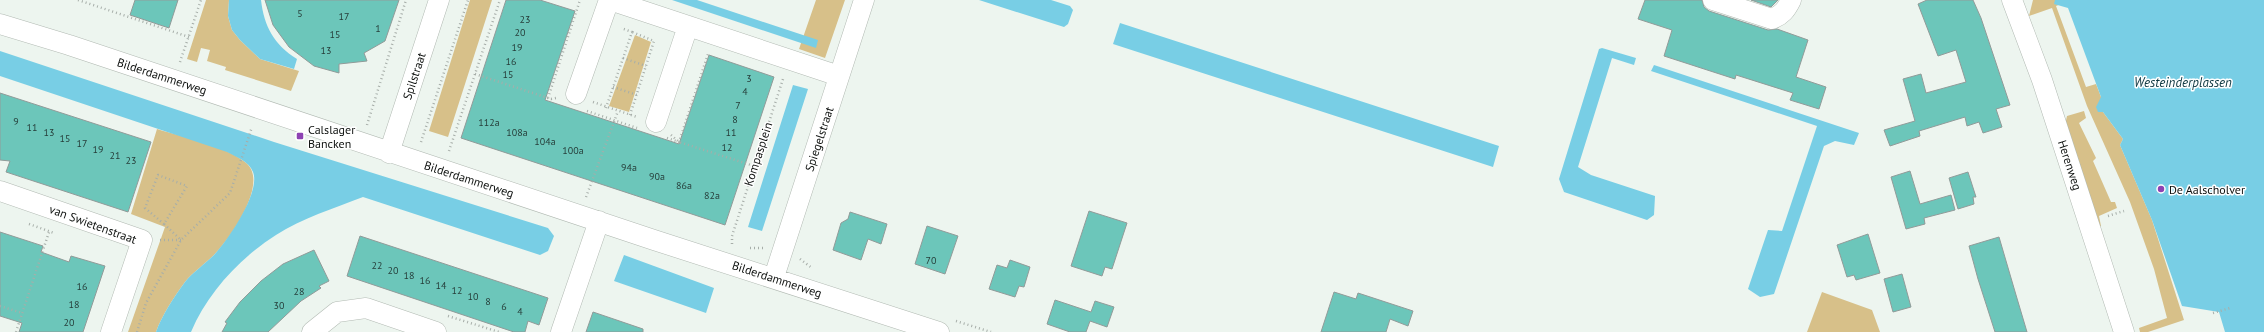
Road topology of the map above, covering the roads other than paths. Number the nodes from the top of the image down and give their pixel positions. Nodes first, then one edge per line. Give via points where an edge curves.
1 (439, 0) edge
2 (610, 0) edge
3 (864, 0) edge
4 (1713, 0) edge
5 (1791, 0) edge
6 (2012, 0) edge
7 (0, 24) edge
8 (688, 26) junction
9 (839, 76) junction
10 (578, 101) road end
11 (655, 130) road end
12 (389, 153) junction
13 (0, 191) edge
14 (599, 222) junction
15 (774, 278) junction
16 (111, 332) edge
17 (312, 332) edge
18 (436, 332) edge
19 (560, 332) edge
20 (939, 332) edge
21 (2124, 332) edge

1 - 12 street, Spilstraat
2 - 8 street
2 - 10 street
3 - 9 street, Spiegelstraat
4 - 5 street via 1772,19 1781,15
6 - 21 street, Herenweg via 2042,80
7 - 12 street, Bilderdammerweg via 215,93
8 - 9 street
8 - 11 street
9 - 15 street, Spiegelstraat
12 - 14 street, Bilderdammerweg
13 - 16 street, van Swietenstraat via 142,240
14 - 15 street, Bilderdammerweg
14 - 19 street
15 - 20 street, Bilderdammerweg
17 - 18 street via 337,312 366,308

